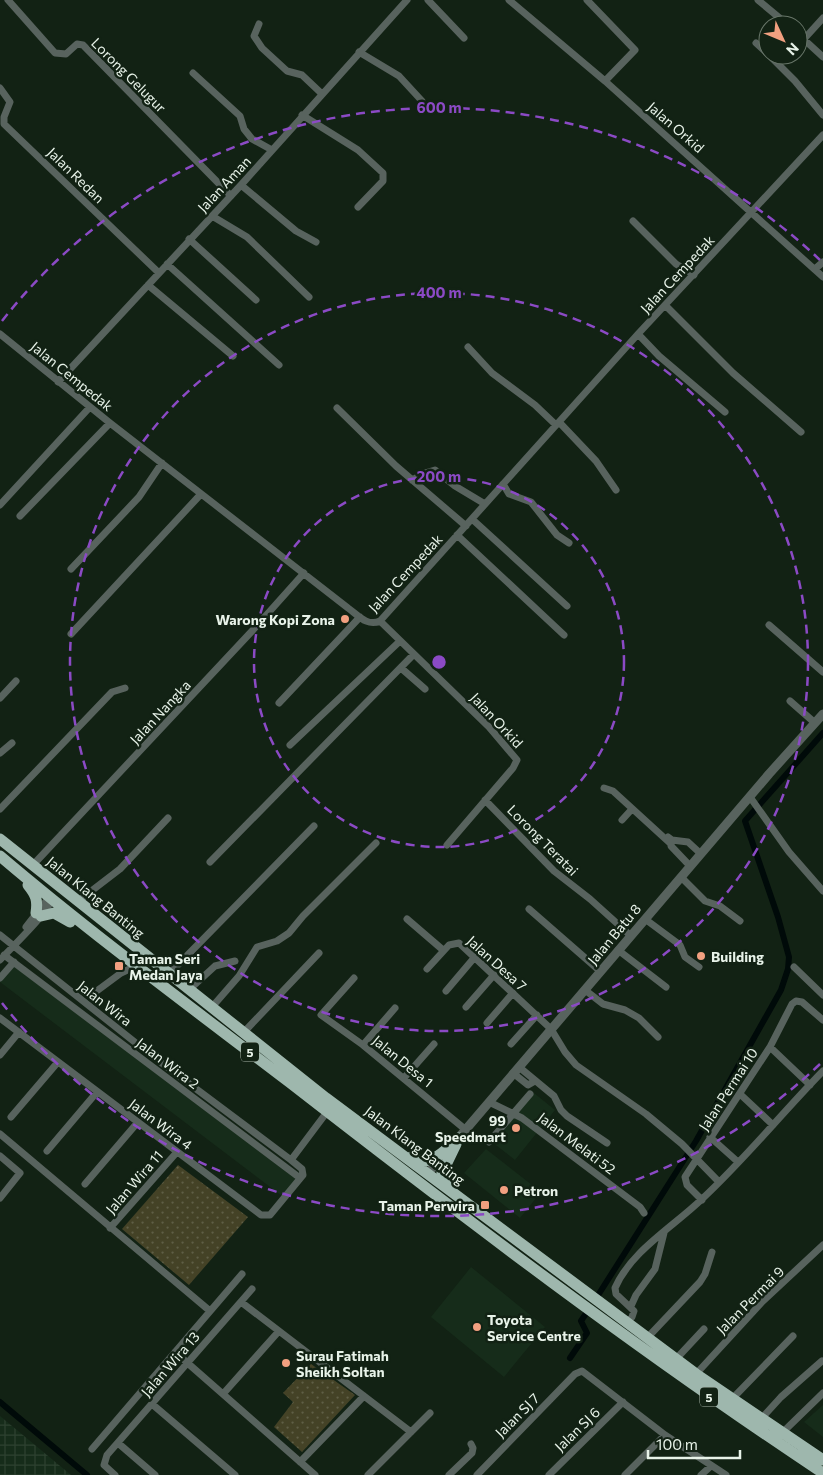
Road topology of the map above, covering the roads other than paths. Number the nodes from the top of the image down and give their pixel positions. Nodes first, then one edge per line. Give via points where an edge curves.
1 (8, 0) edge
2 (407, 0) edge
3 (428, 0) edge
4 (509, 0) edge
5 (587, 0) edge
6 (763, 2) edge
7 (777, 15) edge
8 (823, 18) edge
9 (259, 24) dead end
10 (808, 30) edge
11 (464, 38) dead end
12 (808, 43) edge
13 (360, 52) junction
14 (823, 57) edge
15 (778, 65) edge
16 (192, 73) dead end
17 (605, 81) junction
18 (0, 88) edge
19 (322, 93) junction
20 (422, 101) dead end
21 (823, 114) edge
22 (302, 115) junction
23 (823, 135) edge
24 (272, 150) junction
25 (241, 185) junction
26 (231, 196) junction
27 (358, 207) dead end
28 (753, 211) junction
29 (212, 216) junction
30 (633, 220) dead end
31 (192, 241) junction
32 (316, 242) dead end
33 (823, 262) edge
34 (171, 268) junction
35 (815, 269) junction
36 (159, 273) junction
37 (694, 275) junction
38 (823, 277) edge
39 (152, 289) junction
40 (309, 296) dead end
41 (256, 300) dead end
42 (665, 305) junction
43 (638, 334) junction
44 (1, 336) edge
45 (468, 348) dead end
46 (233, 356) dead end
47 (279, 365) dead end
48 (58, 382) junction
49 (90, 407) junction
50 (337, 408) dead end
51 (725, 412) dead end
52 (110, 423) junction
53 (558, 424) junction
54 (801, 432) dead end
55 (162, 463) junction
56 (412, 480) junction
57 (503, 484) junction
58 (616, 490) dead end
59 (201, 494) junction
60 (0, 504) edge
61 (485, 504) junction
62 (20, 516) dead end
63 (472, 519) junction
64 (466, 526) junction
65 (457, 535) junction
66 (569, 543) dead end
67 (71, 570) dead end
68 (304, 573) junction
69 (567, 606) dead end
70 (360, 617) junction
71 (380, 621) junction
72 (769, 625) dead end
73 (71, 634) dead end
74 (564, 635) dead end
75 (400, 641) junction
76 (414, 654) junction
77 (401, 668) junction
78 (823, 672) edge
79 (16, 681) dead end
80 (125, 688) dead end
81 (425, 689) dead end
82 (0, 698) edge
83 (790, 701) dead end
84 (279, 703) dead end
85 (820, 721) edge
86 (12, 743) dead end
87 (290, 745) dead end
88 (0, 753) edge
89 (604, 788) dead end
90 (485, 800) junction
91 (752, 800) junction
92 (0, 809) edge
93 (632, 809) junction
94 (168, 818) dead end
95 (622, 820) dead end
96 (652, 822) dead end
97 (314, 826) dead end
98 (0, 839) edge
99 (671, 842) junction
100 (376, 843) dead end
101 (447, 844) dead end
102 (14, 851) junction
103 (701, 854) junction
104 (0, 857) edge
105 (210, 862) dead end
106 (32, 866) junction
107 (690, 866) junction
108 (681, 877) junction
109 (823, 891) edge
110 (51, 900) junction
111 (77, 902) junction
112 (529, 910) dead end
113 (38, 914) junction
114 (407, 919) dead end
115 (644, 919) junction
116 (740, 922) dead end
117 (0, 935) edge
118 (630, 936) junction
119 (123, 938) junction
120 (13, 946) junction
121 (443, 950) junction
122 (618, 950) junction
123 (319, 954) dead end
124 (124, 956) junction
125 (2, 958) edge
126 (474, 958) junction
127 (236, 961) dead end
128 (14, 962) junction
129 (136, 966) junction
130 (699, 967) dead end
131 (794, 967) dead end
132 (427, 970) dead end
133 (600, 971) junction
134 (169, 974) junction
135 (494, 975) junction
136 (0, 978) edge
137 (354, 978) dead end
138 (666, 987) dead end
139 (190, 989) junction
140 (585, 990) junction
141 (446, 991) dead end
142 (94, 993) dead end
143 (513, 993) junction
144 (823, 996) edge
145 (212, 1007) junction
146 (466, 1007) dead end
147 (395, 1008) dead end
148 (537, 1015) junction
149 (0, 1018) edge
150 (823, 1020) edge
151 (487, 1023) dead end
152 (551, 1029) junction
153 (19, 1032) junction
154 (244, 1032) junction
155 (658, 1037) dead end
156 (434, 1044) dead end
157 (511, 1044) dead end
158 (363, 1045) junction
159 (770, 1048) junction
160 (0, 1055) edge
161 (58, 1062) junction
162 (516, 1070) junction
163 (823, 1072) edge
164 (404, 1078) junction
165 (810, 1085) junction
166 (97, 1092) junction
167 (530, 1094) dead end
168 (740, 1094) junction
169 (488, 1102) junction
170 (327, 1112) junction
171 (512, 1115) junction
172 (11, 1117) dead end
173 (358, 1121) junction
174 (138, 1122) junction
175 (773, 1125) junction
176 (0, 1134) edge
177 (354, 1134) junction
178 (463, 1134) junction
179 (710, 1138) junction
180 (489, 1142) dead end
181 (607, 1143) dead end
182 (47, 1151) dead end
183 (177, 1152) junction
184 (0, 1156) edge
185 (695, 1157) junction
186 (291, 1160) junction
187 (738, 1162) junction
188 (428, 1173) junction
189 (300, 1178) junction
190 (719, 1182) junction
191 (85, 1184) dead end
192 (0, 1198) edge
193 (702, 1200) junction
194 (448, 1206) junction
195 (644, 1213) dead end
196 (492, 1222) junction
197 (110, 1228) junction
198 (664, 1233) junction
199 (823, 1245) edge
200 (712, 1252) dead end
201 (242, 1274) dead end
202 (252, 1289) dead end
203 (240, 1302) junction
204 (631, 1306) junction
205 (210, 1311) junction
206 (627, 1322) junction
207 (704, 1330) dead end
208 (279, 1331) junction
209 (793, 1336) dead end
210 (648, 1337) junction
211 (175, 1352) junction
212 (676, 1359) junction
213 (822, 1360) edge
214 (188, 1363) junction
215 (696, 1374) junction
216 (823, 1393) edge
217 (223, 1394) junction
218 (364, 1396) junction
219 (732, 1399) junction
220 (623, 1402) junction
221 (152, 1404) junction
222 (430, 1413) dead end
223 (761, 1420) junction
224 (411, 1432) junction
225 (782, 1433) junction
226 (665, 1435) junction
227 (118, 1443) junction
228 (470, 1444) dead end
229 (92, 1449) dead end
230 (823, 1460) edge
231 (300, 1462) junction
232 (711, 1466) junction
233 (823, 1473) edge
234 (477, 1474) edge
235 (626, 1474) edge
236 (115, 1475) edge
237 (155, 1475) edge
238 (235, 1475) edge
239 (315, 1475) edge
240 (368, 1475) edge
241 (449, 1475) edge
242 (549, 1475) edge
243 (701, 1475) edge
244 (726, 1475) edge

1 - 26 street, Lorong Gelugur via 54,53 66,54 77,44 83,45
2 - 13 street, Jalan Aman
3 - 11 street
4 - 17 street, Jalan Orkid
5 - 17 street via 635,50
6 - 7 street
8 - 10 street
9 - 19 street via 254,36 262,48 287,71 302,75
12 - 14 street
13 - 19 street, Jalan Aman
13 - 20 street via 400,76
15 - 21 street
16 - 24 street via 240,116 252,139
17 - 28 street, Jalan Orkid
18 - 36 street, Jalan Redan via 10,102 4,124
19 - 22 street, Jalan Aman
22 - 24 street, Jalan Aman
22 - 27 street via 358,150 383,173 383,181
23 - 28 street, Jalan Cempedak
24 - 25 street, Jalan Aman
25 - 26 street, Jalan Aman
25 - 32 street via 296,230
26 - 29 street, Jalan Aman
28 - 35 street, Jalan Orkid
28 - 37 street, Jalan Cempedak
29 - 31 street, Jalan Aman
29 - 40 street via 247,237
30 - 37 street via 676,264
31 - 34 street, Jalan Aman
31 - 41 street
33 - 35 street
34 - 36 street, Jalan Aman
34 - 47 street
35 - 38 street, Jalan Orkid
36 - 39 street, Jalan Aman
37 - 42 street, Jalan Cempedak
39 - 46 street
39 - 48 street, Jalan Aman
42 - 43 street, Jalan Cempedak
42 - 54 street via 733,373
43 - 51 street
43 - 53 street, Jalan Cempedak
44 - 48 street, Jalan Cempedak
45 - 53 street via 492,373
48 - 49 street, Jalan Cempedak
49 - 52 street, Jalan Cempedak
49 - 60 street
50 - 56 street
52 - 55 street, Jalan Cempedak
52 - 62 street
53 - 57 street, Jalan Cempedak
53 - 58 street via 596,461
55 - 59 street, Jalan Cempedak
55 - 67 street via 139,497
56 - 61 street via 435,470
56 - 64 street
57 - 61 street, Jalan Cempedak
57 - 66 street via 509,494 531,502 557,535
59 - 68 street, Jalan Cempedak
59 - 73 street
61 - 63 street, Jalan Cempedak
63 - 64 street, Jalan Cempedak
63 - 69 street
64 - 65 street, Jalan Cempedak
65 - 71 street, Jalan Cempedak
65 - 74 street
68 - 70 street, Jalan Cempedak
68 - 106 street, Jalan Nangka
70 - 71 street, Jalan Cempedak via 372,624
70 - 84 street
71 - 75 street, Jalan Orkid
72 - 78 street
75 - 76 street, Jalan Orkid
75 - 87 street
76 - 77 street
76 - 90 street, Jalan Orkid via 516,758 513,768
77 - 81 street
77 - 105 street
79 - 82 street
80 - 92 street via 112,692
83 - 85 street
85 - 91 street, Jalan Batu 8
86 - 88 street
89 - 93 street
90 - 101 street, Jalan Orkid
90 - 118 street, Lorong Teratai via 563,880 590,899
91 - 103 street, Jalan Batu 8
91 - 109 street
93 - 95 street
93 - 99 street
94 - 111 street via 120,869
96 - 99 street
97 - 134 street
98 - 102 highway, Jalan Klang Banting / 5
99 - 103 street via 688,842
99 - 107 street
100 - 145 street via 289,934 257,947 239,976
102 - 106 highway, Jalan Klang Banting / 5
102 - 110 highway via 51,888
103 - 107 street, Jalan Batu 8
104 - 110 highway, Jalan Klang Banting / 5
104 - 113 highway via 35,894
106 - 111 highway, Jalan Klang Banting / 5
107 - 108 street, Jalan Batu 8
108 - 115 street, Jalan Batu 8
108 - 116 street via 705,901 720,906
110 - 113 street
110 - 119 highway via 63,898
110 - 124 highway, Jalan Klang Banting / 5
111 - 119 highway, Jalan Klang Banting / 5
112 - 133 street
113 - 120 street
113 - 124 highway via 60,915
114 - 121 street
115 - 118 street, Jalan Batu 8
115 - 130 street via 680,945 685,957
117 - 120 street
118 - 122 street, Jalan Batu 8
119 - 134 highway, Jalan Klang Banting / 5
120 - 125 street
120 - 186 street, Jalan Wira
121 - 126 street, Jalan Desa 7 via 459,943
121 - 132 street
122 - 133 street, Jalan Batu 8
122 - 138 street
123 - 154 street
124 - 129 highway, Jalan Klang Banting / 5
125 - 128 street, Jalan Wira 2
126 - 135 street, Jalan Desa 7
126 - 141 street
127 - 139 street via 214,966
128 - 136 street
128 - 189 street, Jalan Wira 2
129 - 142 street
129 - 170 highway, Jalan Klang Banting / 5
131 - 144 street
133 - 140 street, Jalan Batu 8
134 - 139 highway, Jalan Klang Banting / 5
135 - 143 street, Jalan Desa 7
135 - 146 street
137 - 158 street, Jalan Desa 1 via 321,1015
139 - 145 highway, Jalan Klang Banting / 5
140 - 152 street, Jalan Batu 8
140 - 155 street via 604,1004 639,1018
143 - 148 street, Jalan Desa 7
143 - 151 street
145 - 154 highway, Jalan Klang Banting / 5
147 - 158 street
148 - 152 street, Jalan Desa 7
148 - 157 street
149 - 153 street, Jalan Wira 4
150 - 159 street, Jalan Permai 10 via 798,1000 794,1002
152 - 162 street, Jalan Batu 8
152 - 185 street, Jalan Desa 7 via 576,1066 612,1088
153 - 160 street
153 - 161 street, Jalan Wira 4
154 - 173 highway, Jalan Klang Banting / 5
156 - 164 street
158 - 164 street, Jalan Desa 1
159 - 165 street
159 - 168 street, Jalan Permai 10
161 - 166 street, Jalan Wira 4
161 - 172 street
162 - 169 street, Jalan Batu 8
162 - 181 street via 528,1085 535,1081 554,1096 567,1116
163 - 165 street
164 - 178 street, Jalan Desa 1 via 450,1116
165 - 175 street
166 - 174 street, Jalan Wira 4
166 - 182 street
167 - 171 street
168 - 175 street
168 - 179 street, Jalan Permai 10
169 - 171 street, Jalan Melati 52
169 - 178 street, Jalan Batu 8
170 - 177 highway, Jalan Klang Banting / 5
170 - 186 street
171 - 180 street
171 - 195 street, Jalan Melati 52 via 522,1118 592,1169
173 - 178 highway via 420,1162 433,1160
173 - 188 highway, Jalan Klang Banting / 5
174 - 183 street, Jalan Wira 4
174 - 191 street
175 - 187 street
176 - 197 street
177 - 188 highway via 411,1172 419,1175
177 - 194 highway, Jalan Klang Banting / 5
178 - 188 street, Jalan Batu 8
178 - 196 highway via 443,1167 443,1177
179 - 185 street, Jalan Permai 10
179 - 187 street
183 - 189 street, Jalan Wira 4 via 264,1216 270,1215
183 - 197 street, Jalan Wira 11
184 - 192 street via 20,1174
185 - 190 street, Jalan Desa 7
185 - 193 street, Jalan Permai 10 via 685,1181
186 - 189 street, Jalan Wira via 302,1170
187 - 190 street
188 - 194 highway via 431,1187 447,1200
188 - 196 highway, Jalan Klang Banting / 5
190 - 193 street
193 - 198 street
194 - 233 highway, Jalan Klang Banting / 5 via 598,1318
196 - 206 highway, Jalan Klang Banting / 5
197 - 205 street
198 - 204 street via 655,1269
198 - 204 street via 639,1255 615,1288 616,1294
199 - 215 street, Jalan Permai 9 via 762,1302
200 - 210 street via 706,1274 700,1282
201 - 205 street
202 - 203 street, Jalan Wira 13
203 - 208 street
203 - 214 street, Jalan Wira 13
204 - 206 street via 634,1313
205 - 211 street
206 - 210 highway, Jalan Klang Banting / 5
207 - 212 street
208 - 217 street
208 - 218 street
209 - 219 street
210 - 212 highway, Jalan Klang Banting / 5
211 - 214 street
211 - 229 street
212 - 215 highway, Jalan Klang Banting / 5
213 - 223 street
214 - 217 street
214 - 221 street, Jalan Wira 13
215 - 219 highway, Jalan Klang Banting / 5
216 - 225 street
217 - 231 street
218 - 224 street
218 - 231 street
219 - 223 highway, Jalan Klang Banting / 5
220 - 226 street
220 - 234 street, Jalan SJ 7 via 586,1373 575,1374
220 - 242 street, Jalan SJ 6
221 - 227 street, Jalan Wira 13
221 - 238 street
222 - 224 street
223 - 225 highway, Jalan Klang Banting / 5
224 - 240 street
225 - 230 highway, Jalan Klang Banting / 5
226 - 232 street
226 - 235 street
227 - 236 street, Jalan Wira 13 via 107,1455 104,1465
227 - 237 street
228 - 241 street via 472,1454
231 - 239 street
232 - 243 street
232 - 244 street

